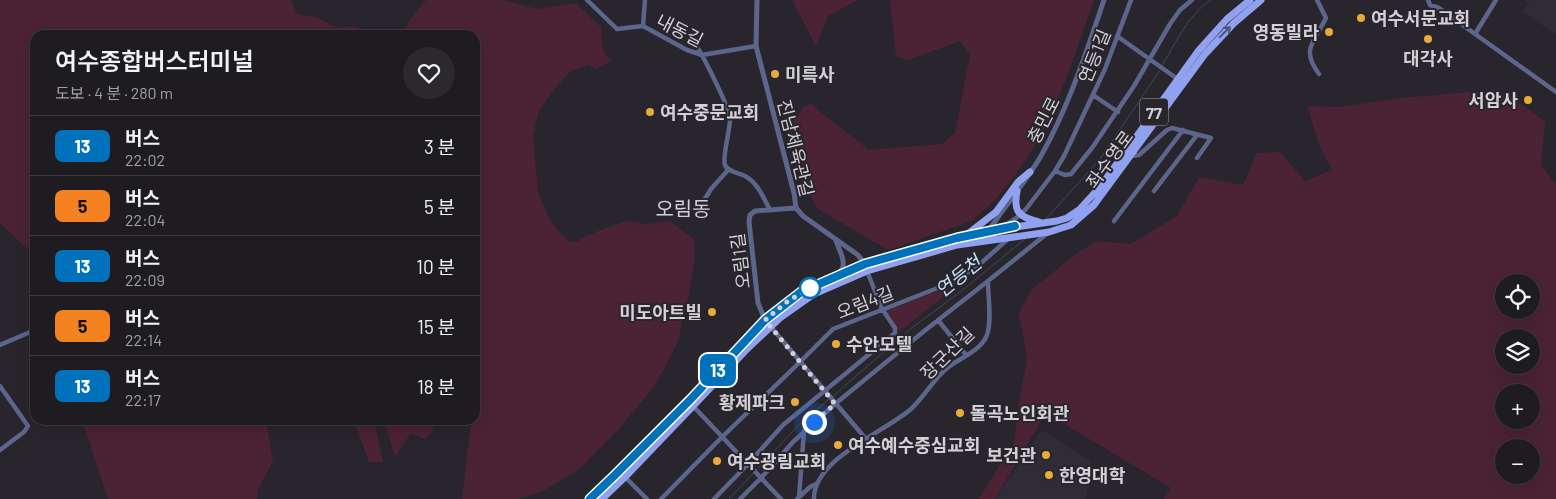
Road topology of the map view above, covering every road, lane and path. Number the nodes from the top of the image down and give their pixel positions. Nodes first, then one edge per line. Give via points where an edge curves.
1 (588, 0) edge
2 (645, 0) edge
3 (757, 0) edge
4 (1104, 0) edge
5 (1131, 0) edge
6 (1192, 0) edge
7 (1250, 0) edge
8 (1261, 0) edge
9 (1317, 0) edge
10 (1428, 0) edge
11 (1496, 0) edge
12 (643, 26) junction
13 (1475, 34) junction
14 (1117, 36) junction
15 (692, 39) dead end
16 (756, 46) junction
17 (702, 55) junction
18 (1150, 59) junction
19 (1319, 74) dead end
20 (1177, 79) junction
21 (1556, 92) edge
22 (1093, 95) junction
23 (1118, 112) junction
24 (1183, 130) junction
25 (1197, 134) junction
26 (1130, 156) junction
27 (1197, 158) dead end
28 (728, 170) junction
29 (1055, 171) junction
30 (1030, 172) junction
31 (1154, 191) dead end
32 (1017, 192) junction
33 (796, 208) junction
34 (698, 210) dead end
35 (770, 210) junction
36 (1023, 216) junction
37 (1114, 221) dead end
38 (1045, 223) junction
39 (998, 230) junction
40 (988, 232) junction
41 (1049, 232) junction
42 (1025, 235) junction
43 (962, 237) junction
44 (1013, 237) junction
45 (992, 239) junction
46 (836, 241) junction
47 (982, 241) junction
48 (866, 267) junction
49 (988, 281) junction
50 (814, 286) junction
51 (882, 310) junction
52 (765, 320) junction
53 (938, 320) junction
54 (770, 327) junction
55 (30, 332) edge
56 (0, 345) edge
57 (744, 347) junction
58 (966, 355) junction
59 (800, 362) junction
60 (0, 386) edge
61 (824, 391) junction
62 (835, 404) junction
63 (693, 406) junction
64 (804, 431) junction
65 (722, 437) junction
66 (866, 439) junction
67 (0, 450) edge
68 (748, 464) junction
69 (625, 477) junction
70 (761, 478) junction
71 (816, 484) junction
72 (798, 498) edge
73 (590, 499) edge
74 (602, 499) edge
75 (646, 499) edge
76 (661, 499) edge
77 (714, 499) edge
78 (740, 499) edge
79 (781, 499) edge
80 (814, 499) edge

1 - 12 street, 내동길 via 617,29
2 - 12 street, 내동길
3 - 16 street, 진남체육관길
4 - 30 street, 충민로 via 1064,112
5 - 14 street, 연등1길
6 - 18 street via 1170,24
7 - 20 main road, 좌수영로 / 77 via 1215,32
20 -> 8 main road, 좌수영로 / 77
9 - 19 street via 1326,18 1309,54
10 - 13 street via 1430,5
11 - 13 street
12 - 17 street, 내동길
13 - 21 street
14 - 18 street
14 - 22 street, 연등1길
15 - 17 street
16 - 17 street
16 - 33 street, 진남체육관길
17 - 28 street, 내동길 via 730,116 724,158
18 - 20 street
18 - 23 street
20 - 26 main road, 좌수영로 / 77
20 - 38 main road, 좌수영로 / 77 via 1080,210 1067,218
22 - 23 street
22 - 29 street, 연등1길
23 - 29 street via 1072,173 1065,175
24 - 25 street
24 - 26 street via 1170,128 1139,155
24 - 37 street
25 - 27 street via 1211,138
25 - 31 street
26 - 41 main road, 좌수영로 / 77 via 1086,213 1072,224
28 - 34 street
28 - 35 street via 755,184
29 - 36 street, 연등1길
30 - 32 street, 충민로
30 - 43 main road via 1018,182 996,212
32 - 36 main road via 1016,208
32 - 40 street, 충민로
33 - 35 street, 오림1길
33 - 46 street, 진남체육관길
35 - 52 street, 오림1길 via 752,212 749,222 758,303
36 - 38 main road
36 - 39 street, 연등1길
38 - 39 main road, 77
38 - 42 main road via 1044,226 1023,229
39 - 40 main road, 77
39 - 45 street, 연등1길
40 - 43 main road, 77
40 - 47 street, 충민로
41 - 42 main road, 77
41 - 49 street
42 - 44 main road, 77
43 - 48 main road, 77
44 - 45 main road, 77
44 - 51 street, 오림4길 via 954,282
45 - 47 main road, 77
46 - 48 street, 진남체육관길 via 858,255
46 - 50 street via 843,270
47 - 48 main road, 77
48 - 50 main road, 77
48 - 51 street
48 - 54 main road, 77 via 802,301
49 - 53 street
49 - 58 street, 장군산길 via 987,335
50 - 52 main road, 77
51 - 59 street, 오림4길 via 833,329
51 - 61 street via 895,333
52 - 54 street
52 - 57 main road, 77
53 - 58 street
53 - 62 street
54 - 57 main road, 77
54 - 59 street
55 - 56 street
57 - 63 main road, 77
57 - 73 main road, 77
58 - 66 street, 장군산길 via 945,370 910,409
59 - 61 street
59 - 65 street, 오림4길
60 - 67 street via 28,426
61 - 62 street
61 - 68 street via 778,430
62 - 64 street
62 - 66 street
63 - 65 street
63 - 69 main road, 77
64 - 70 street
64 - 72 street
65 - 68 street
65 - 76 street, 오림4길
66 - 71 street, 장군산길 via 832,464
68 - 70 street
68 - 77 street
69 - 74 main road, 77
69 - 75 street
70 - 78 street
70 - 79 street
71 - 72 street, 장군산길
71 - 80 street

